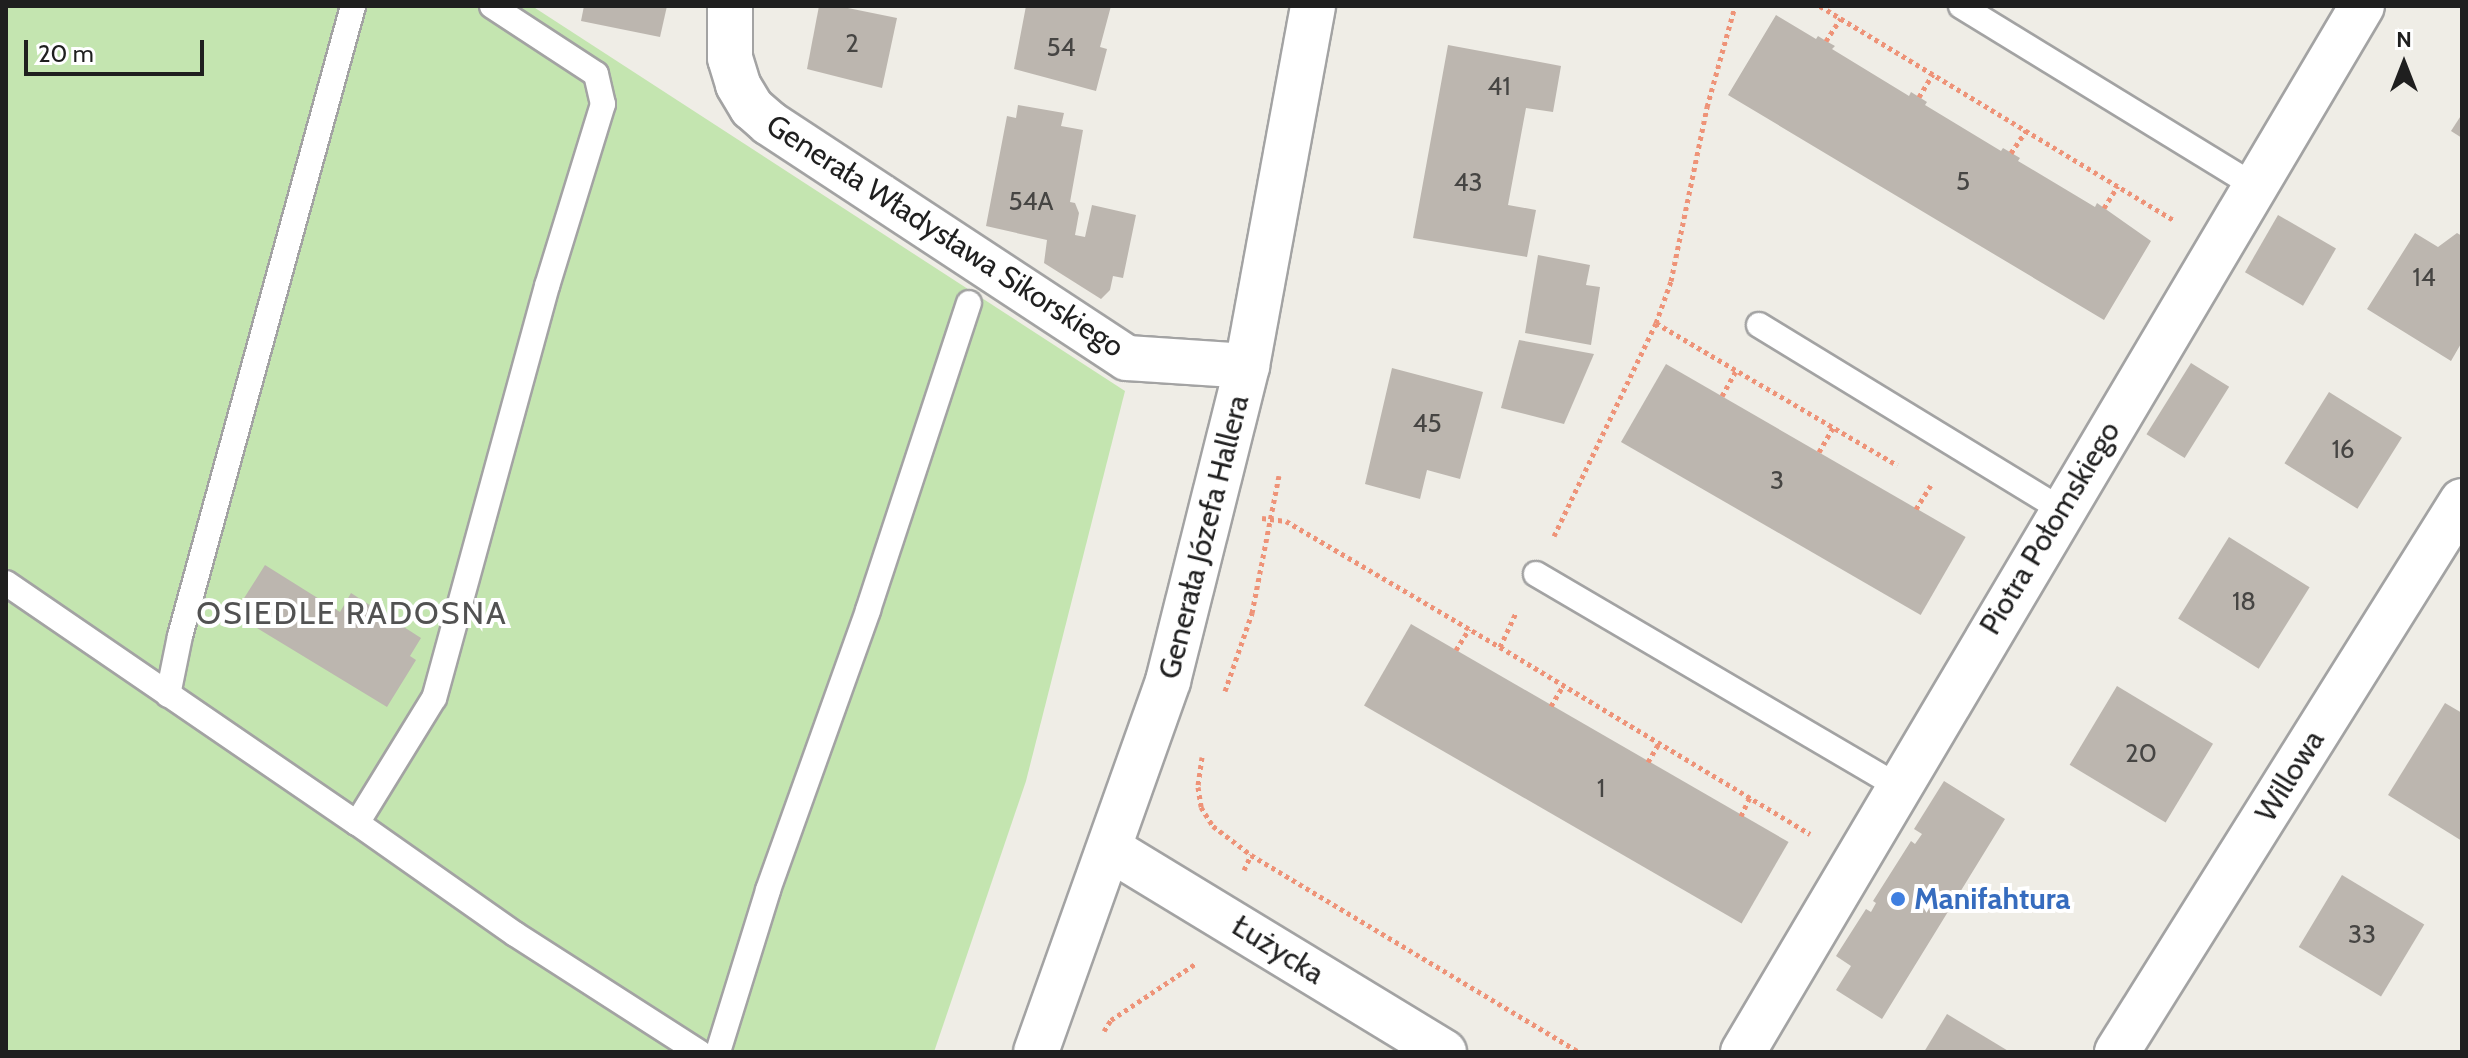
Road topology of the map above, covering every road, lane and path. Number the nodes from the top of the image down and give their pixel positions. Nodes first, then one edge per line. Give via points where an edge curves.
1 (353, 6) edge
2 (492, 6) edge
3 (730, 6) edge
4 (1313, 6) edge
5 (1735, 6) edge
6 (1820, 6) edge
7 (1961, 6) edge
8 (2362, 6) edge
9 (1841, 18) junction
10 (1826, 41) dead end
11 (1933, 74) junction
12 (1919, 97) dead end
13 (2026, 131) junction
14 (2011, 153) dead end
15 (2253, 185) junction
16 (2118, 186) junction
17 (2104, 208) dead end
18 (2181, 235) dead end
19 (969, 303) dead end
20 (1656, 323) junction
21 (1759, 325) dead end
22 (1247, 366) junction
23 (1736, 371) junction
24 (1722, 396) dead end
25 (1833, 428) junction
26 (1819, 452) dead end
27 (1906, 471) dead end
28 (1918, 478) dead end
29 (1931, 485) junction
30 (1942, 492) dead end
31 (2462, 501) edge
32 (1916, 509) dead end
33 (2061, 509) junction
34 (1210, 512) junction
35 (1536, 574) junction
36 (6, 583) edge
37 (1469, 629) junction
38 (1500, 647) junction
39 (1456, 650) dead end
40 (1563, 686) junction
41 (168, 695) junction
42 (1551, 706) dead end
43 (1659, 743) junction
44 (1648, 762) dead end
45 (1898, 786) junction
46 (1750, 797) junction
47 (1741, 816) dead end
48 (357, 823) junction
49 (1816, 843) dead end
50 (1110, 849) junction
51 (699, 1052) edge
52 (718, 1052) edge
53 (1036, 1052) edge
54 (1444, 1052) edge
55 (1743, 1052) edge
56 (2117, 1052) edge

1 - 41 lane
2 - 48 lane via 596,74 603,104 547,286 434,698
3 - 22 street, Generała Władysława Sikorskiego via 730,58 738,85 769,123 1127,358
4 - 22 street, Generała Józefa Hallera
5 - 20 path via 1707,107 1671,281
6 - 9 path
7 - 15 lane
8 - 15 street, Piotra Połomskiego
9 - 10 path
9 - 11 path
11 - 12 path
11 - 13 path
13 - 14 path
13 - 16 path
15 - 33 street, Piotra Połomskiego
16 - 17 path
16 - 18 path via 2176,221
19 - 52 lane via 768,890
20 - 23 path
20 - 35 path
21 - 33 lane
22 - 34 street, Generała Józefa Hallera
23 - 24 path
23 - 25 path
25 - 26 path
25 - 27 path
28 - 29 path
29 - 30 path
29 - 32 path
31 - 56 street, Willowa
33 - 45 street, Piotra Połomskiego
34 - 37 path via 1286,521
34 - 50 street, Generała Józefa Hallera via 1168,681
35 - 38 path
35 - 45 lane
36 - 41 lane
37 - 38 path
37 - 39 path
38 - 40 path
40 - 42 path
40 - 43 path
41 - 48 lane
43 - 44 path
43 - 46 path
45 - 55 street, Piotra Połomskiego
46 - 47 path
46 - 49 path
48 - 51 lane via 515,934
50 - 53 street, Generała Józefa Hallera
50 - 54 street, Łużycka

